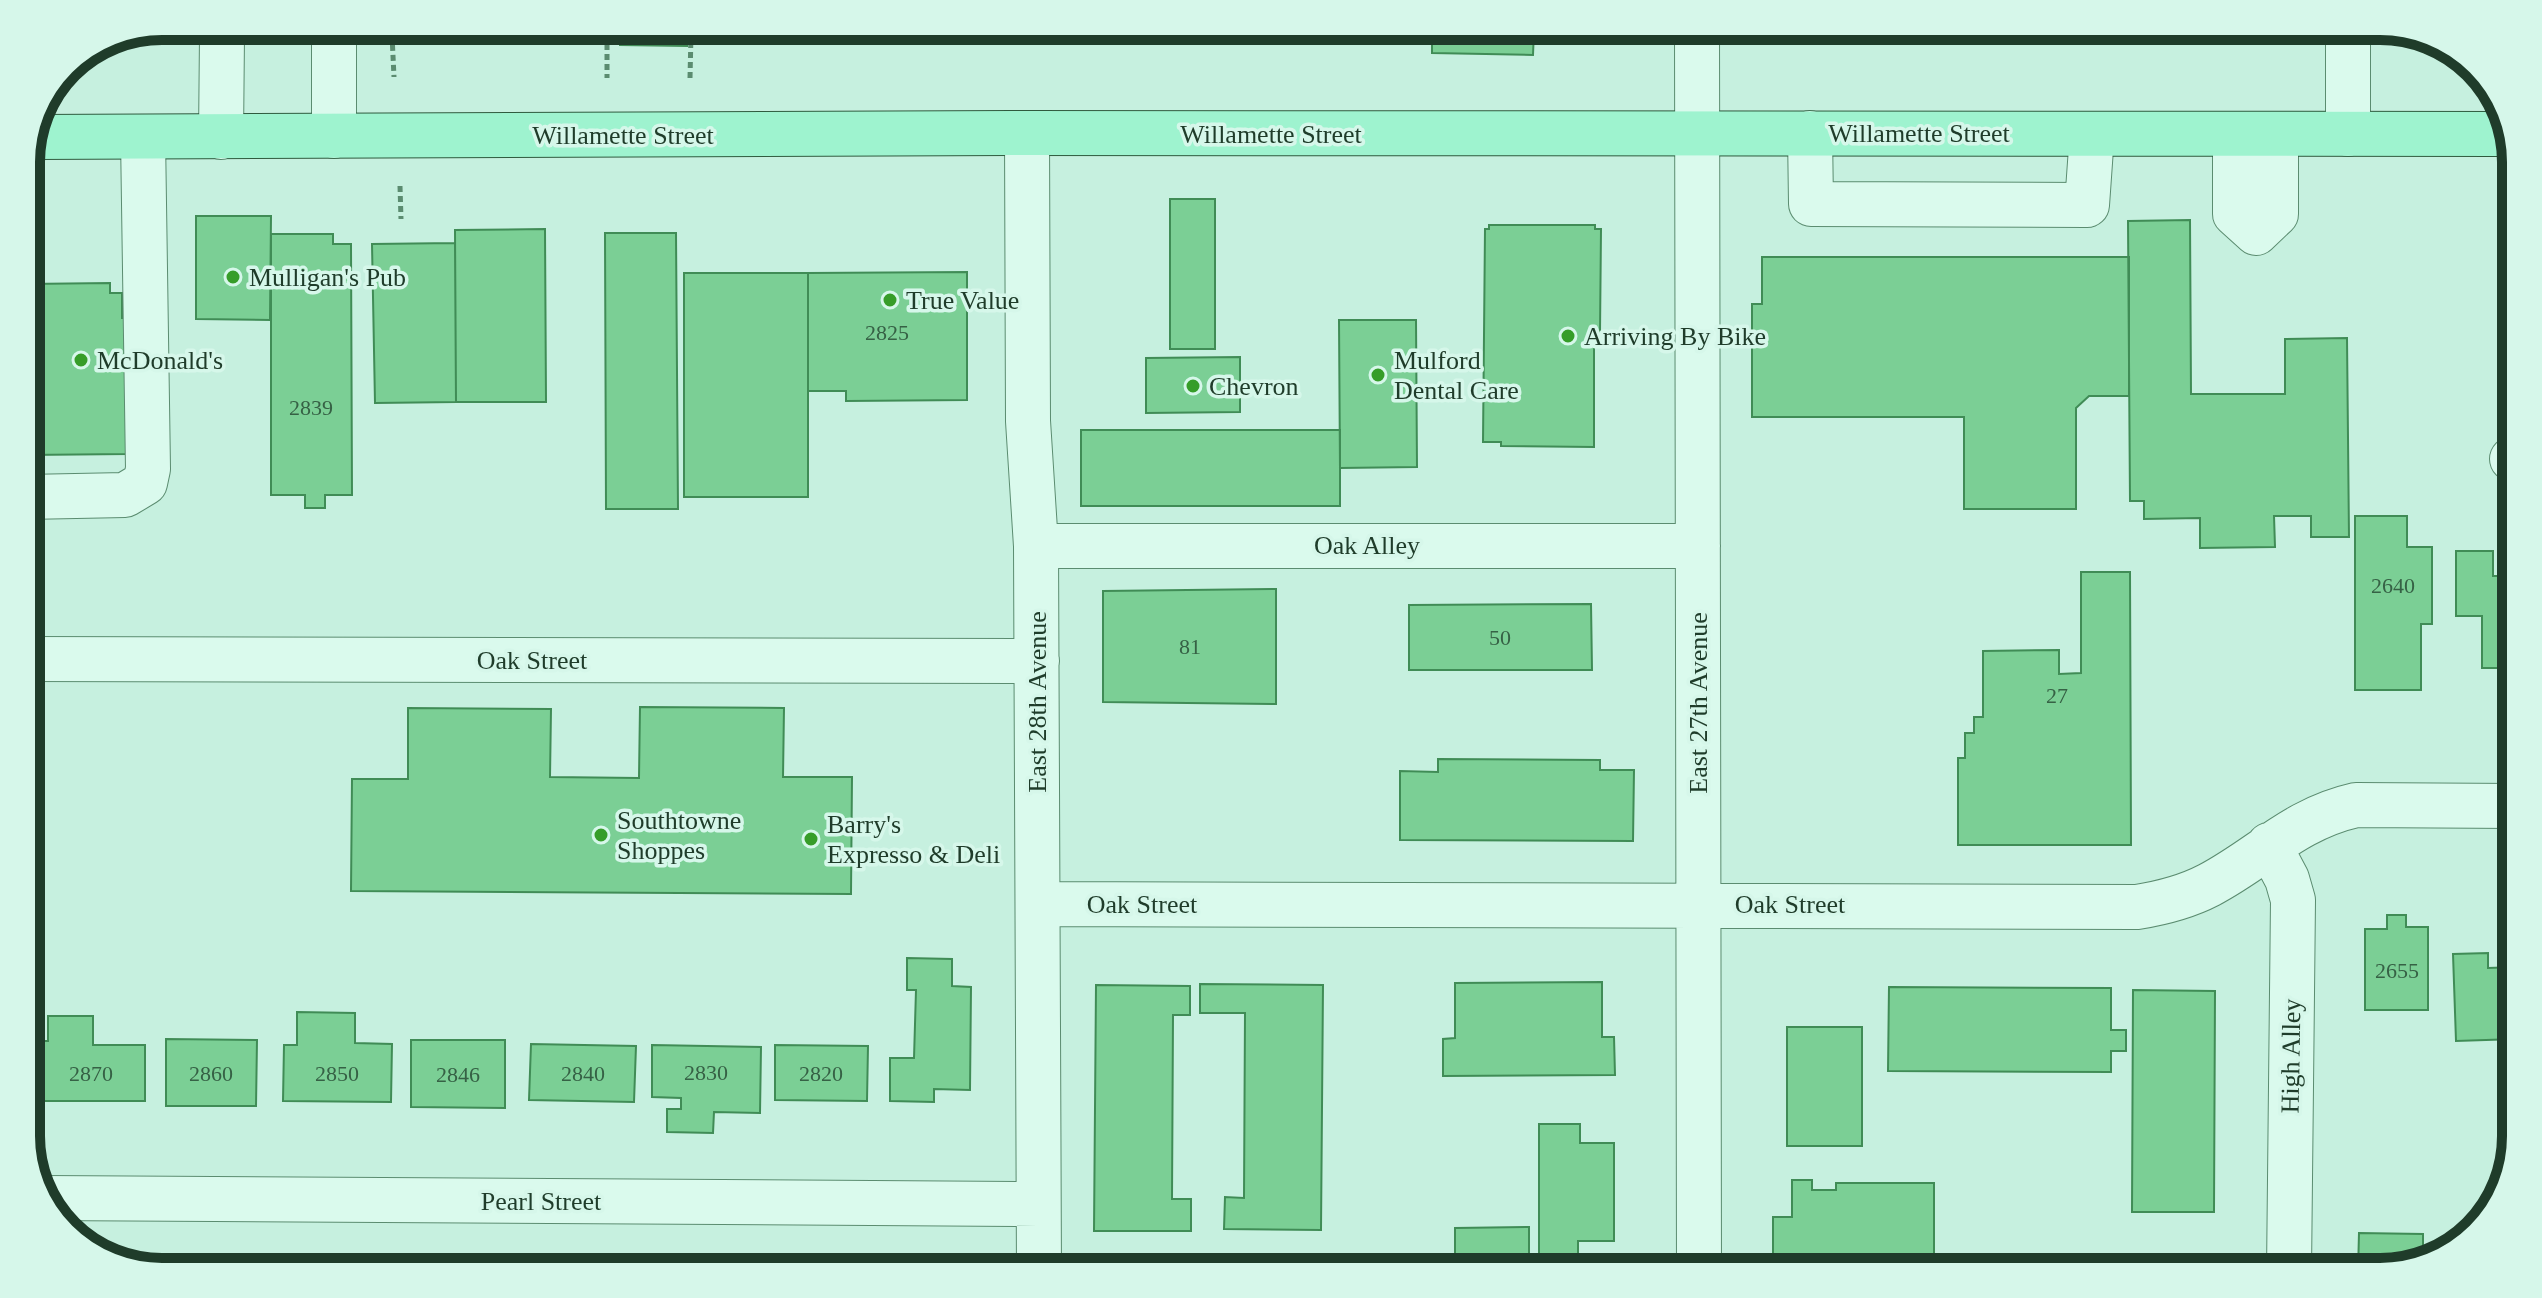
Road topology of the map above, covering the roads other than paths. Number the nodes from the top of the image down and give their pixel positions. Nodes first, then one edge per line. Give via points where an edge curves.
1 (222, 40) edge
2 (334, 40) edge
3 (1697, 40) edge
4 (2348, 40) edge
5 (1027, 133) junction
6 (1697, 133) junction
7 (1810, 133) junction
8 (2092, 134) junction
9 (2348, 134) junction
10 (2499, 134) edge
11 (334, 136) junction
12 (43, 137) edge
13 (143, 137) junction
14 (221, 137) junction
15 (40, 497) edge
16 (1036, 546) junction
17 (1698, 546) junction
18 (40, 659) edge
19 (1037, 661) junction
20 (2502, 806) edge
21 (2269, 845) junction
22 (1038, 904) junction
23 (1698, 904) junction
24 (58, 1198) edge
25 (1038, 1204) junction
26 (1039, 1258) edge
27 (1699, 1258) edge
28 (2289, 1258) edge

1 - 14 street
2 - 11 street
3 - 6 street, East 27th Avenue
4 - 9 street
5 - 6 main road, Willamette Street
5 - 11 main road, Willamette Street
5 - 16 street, East 28th Avenue via 1028,421
6 - 7 main road, Willamette Street
6 - 17 street, East 27th Avenue
7 - 8 main road, Willamette Street
7 - 8 street via 1811,204 2072,205 2087,205
8 - 9 main road, Willamette Street
9 - 10 main road, Willamette Street
11 - 14 main road, Willamette Street
12 - 13 main road, Willamette Street
13 - 14 main road, Willamette Street
13 - 15 street via 145,483 125,495
16 - 17 street, Oak Alley
16 - 19 street, East 28th Avenue
17 - 23 street, East 27th Avenue
18 - 19 street, Oak Street
19 - 22 street, East 28th Avenue
20 - 21 street, Oak Street via 2356,805 2312,819
21 - 23 street, Oak Street via 2206,886 2137,907
21 - 28 street, High Alley via 2293,900
22 - 23 street, Oak Street
22 - 25 street, East 28th Avenue
23 - 27 street, East 27th Avenue
24 - 25 street, Pearl Street
25 - 26 street, East 28th Avenue

